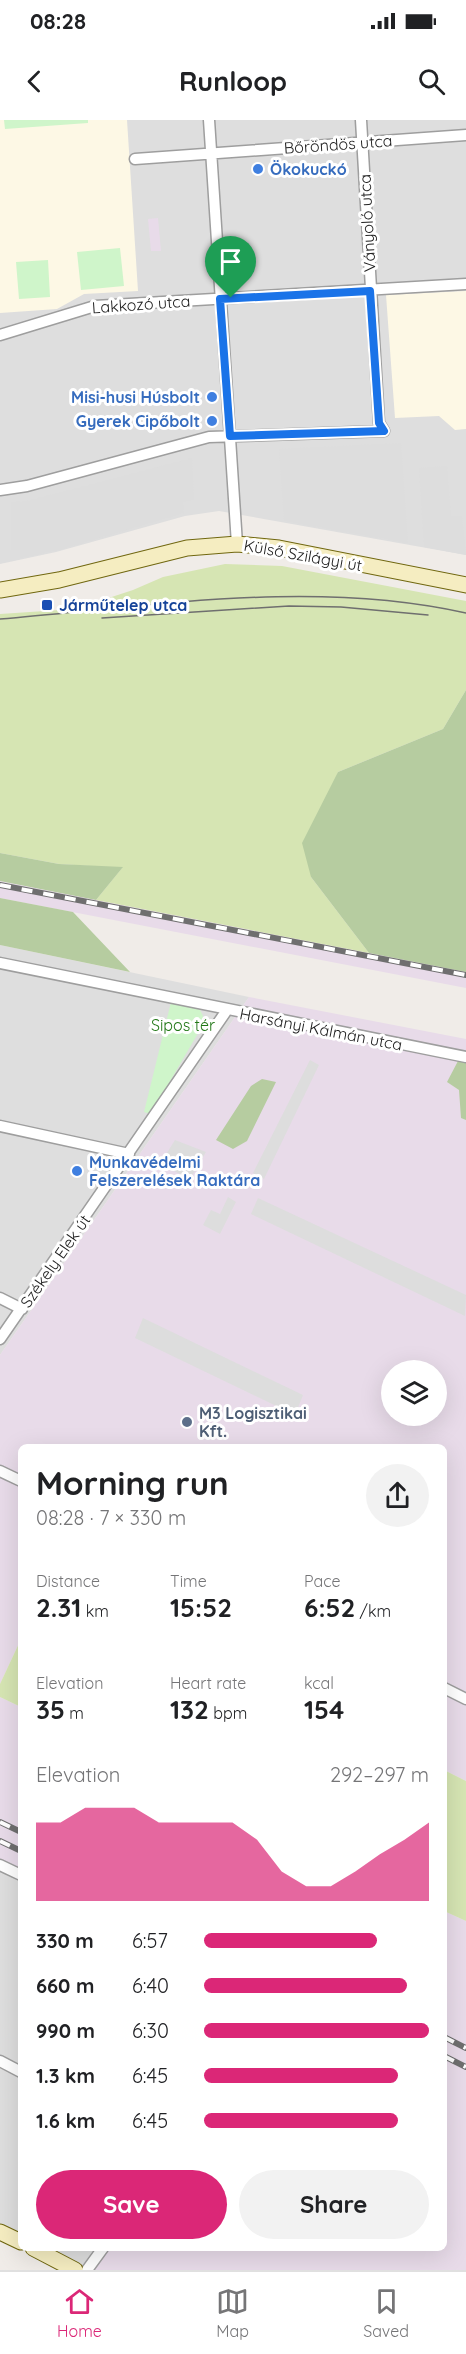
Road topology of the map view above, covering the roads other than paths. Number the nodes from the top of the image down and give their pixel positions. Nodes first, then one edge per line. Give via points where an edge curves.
1 (208, 120) edge
2 (361, 120) edge
3 (466, 135) edge
4 (362, 142) junction
5 (211, 153) junction
6 (135, 159) dead end
7 (466, 284) edge
8 (370, 291) junction
9 (220, 299) junction
10 (0, 335) edge
11 (230, 436) junction
12 (0, 490) edge
13 (237, 544) junction
14 (466, 585) edge
15 (0, 590) edge
16 (0, 963) edge
17 (227, 1010) junction
18 (466, 1057) edge
19 (0, 1126) edge
20 (129, 1154) junction
21 (0, 1298) edge
22 (22, 1309) junction
23 (0, 1339) edge
24 (0, 1471) edge
25 (18, 1480) edge
26 (447, 1690) edge
27 (466, 1699) edge
28 (0, 1865) edge
29 (18, 1874) edge
30 (0, 2061) edge
31 (18, 2070) edge
32 (0, 2232) edge
33 (18, 2241) edge
34 (39, 2251) edge
35 (101, 2251) edge
36 (75, 2270) edge
37 (87, 2270) edge

1 - 5 street
2 - 4 street, Ványoló utca
3 - 4 street, Bőröndös utca
4 - 5 street, Bőröndös utca
4 - 8 street, Ványoló utca
5 - 6 street, Bőröndös utca
5 - 9 street
7 - 8 street, Lakkozó utca
8 - 9 street, Lakkozó utca
8 - 11 street, Ványoló utca via 379,423 384,431
9 - 10 street, Lakkozó utca via 95,306
9 - 11 street
11 - 12 street via 209,437
11 - 13 street
13 - 14 street, Külső Szilágyi út via 279,548
13 - 15 street, Külső Szilágyi út via 187,548 59,580
16 - 17 street, Harsányi Kálmán utca
17 - 18 street, Harsányi Kálmán utca
17 - 20 street
19 - 20 street
20 - 22 street, Székely Elek út
21 - 22 street
22 - 23 street, Székely Elek út
24 - 25 street
26 - 27 street
28 - 29 street
30 - 31 street
32 - 33 street
34 - 36 street
35 - 37 street

